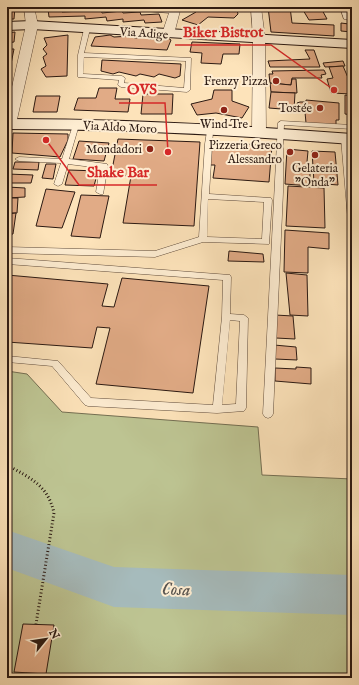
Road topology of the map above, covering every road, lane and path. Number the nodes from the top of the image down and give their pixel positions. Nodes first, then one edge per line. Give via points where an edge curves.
1 (29, 7) edge
2 (133, 7) edge
3 (256, 7) edge
4 (344, 7) edge
5 (175, 9) edge
6 (352, 18) edge
7 (32, 25) junction
8 (7, 26) edge
9 (87, 29) junction
10 (168, 34) junction
11 (258, 38) junction
12 (352, 44) edge
13 (81, 55) junction
14 (9, 124) edge
15 (76, 125) junction
16 (210, 131) junction
17 (259, 132) junction
18 (280, 133) junction
19 (349, 135) edge
20 (19, 159) dead end
21 (64, 161) junction
22 (58, 184) dead end
23 (100, 192) dead end
24 (205, 196) junction
25 (352, 220) edge
26 (203, 239) junction
27 (7, 250) edge
28 (7, 261) edge
29 (226, 317) junction
30 (7, 359) edge
31 (217, 408) junction
32 (268, 414) dead end
33 (7, 465) edge
34 (36, 624) dead end

1 - 7 street
2 - 5 street
3 - 11 street
4 - 6 lane via 346,18
5 - 10 street
7 - 8 main road, Via Adige
7 - 9 main road, Via Adige
7 - 14 street
9 - 10 main road, Via Adige
9 - 13 lane
10 - 11 main road, Via Adige
11 - 12 main road, Via Adige
11 - 17 street
13 - 13 lane via 189,59 187,90 121,85 122,78 80,76
14 - 15 main road, Via Aldo Moro
15 - 16 main road, Via Aldo Moro
15 - 21 lane
16 - 17 main road, Via Aldo Moro
16 - 24 lane
17 - 18 main road, Via Aldo Moro
18 - 19 main road, Via Aldo Moro
18 - 32 lane
19 - 25 lane
20 - 21 lane
21 - 22 lane
21 - 23 lane via 104,166
24 - 26 lane
24 - 26 lane via 268,200 266,242
26 - 27 lane via 155,254
28 - 29 lane via 227,277
29 - 31 lane
29 - 31 lane via 244,318 241,408
30 - 31 lane via 55,363 88,402
33 - 34 path via 49,493 53,502 54,513

